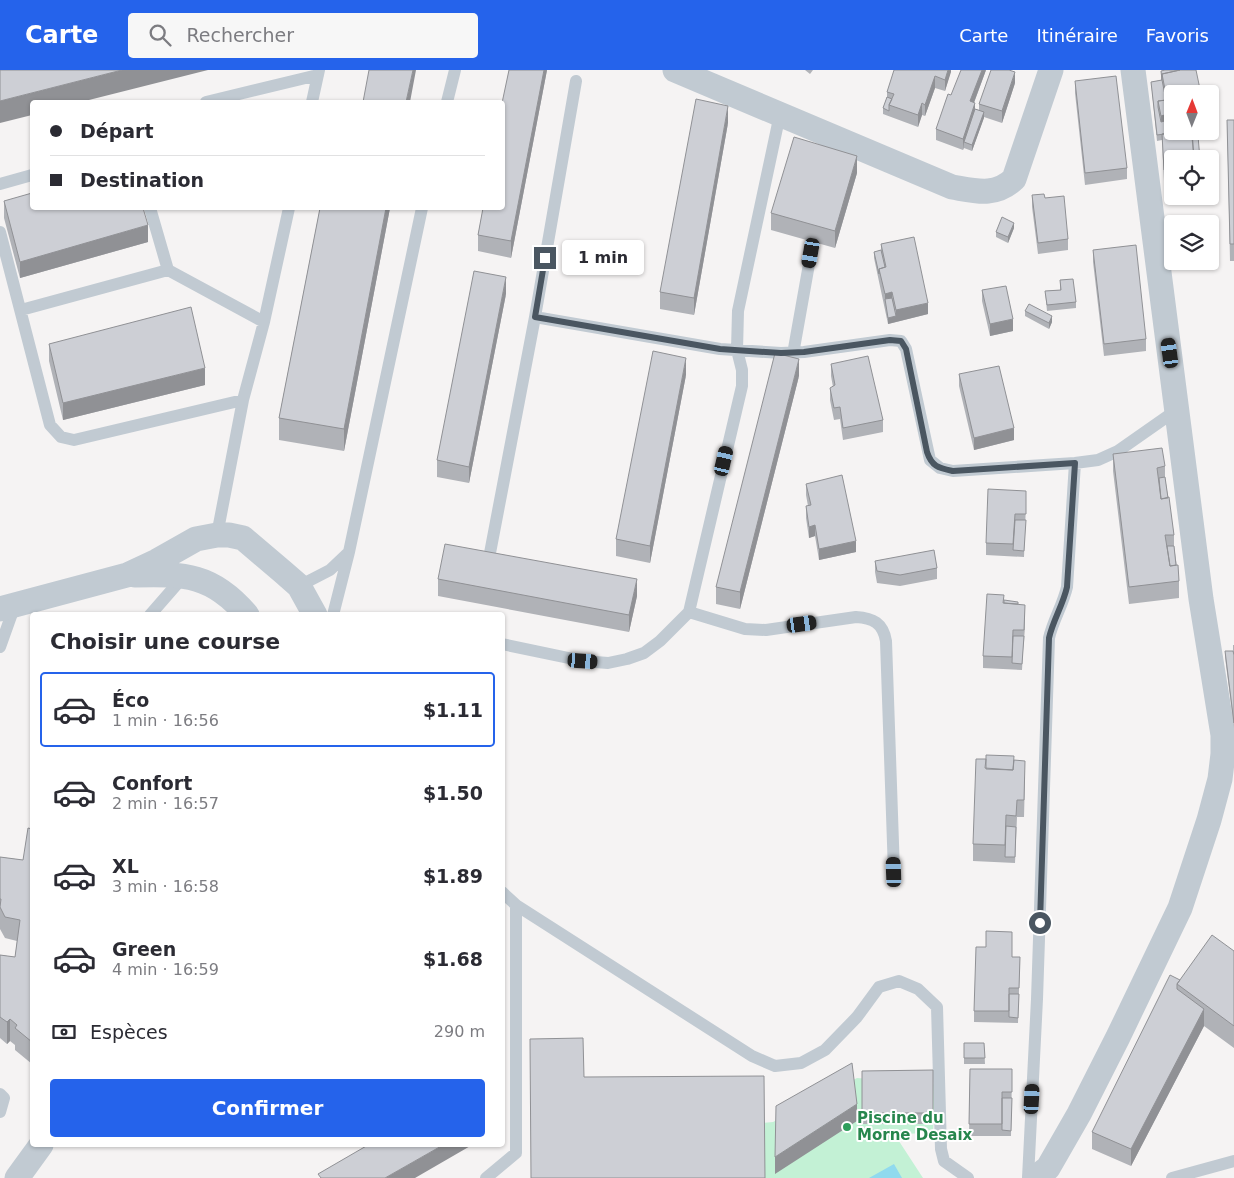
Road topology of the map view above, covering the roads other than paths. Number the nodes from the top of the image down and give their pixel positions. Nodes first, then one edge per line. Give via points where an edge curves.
1 (455, 70) edge
2 (675, 70) edge
3 (1051, 70) edge
4 (1133, 70) edge
5 (318, 72) edge
6 (576, 81) dead end
7 (213, 100) edge
8 (312, 100) edge
9 (448, 100) edge
10 (780, 114) junction
11 (30, 176) edge
12 (0, 184) edge
13 (151, 210) edge
14 (289, 210) edge
15 (422, 210) edge
16 (0, 232) edge
17 (811, 253) dead end
18 (168, 270) junction
19 (20, 310) junction
20 (535, 317) junction
21 (264, 322) junction
22 (737, 350) junction
23 (793, 354) junction
24 (243, 400) junction
25 (1178, 409) junction
26 (1075, 463) junction
27 (207, 537) junction
28 (349, 552) junction
29 (490, 553) edge
30 (127, 575) junction
31 (193, 578) junction
32 (299, 586) junction
33 (8, 607) edge
34 (153, 612) edge
35 (244, 612) edge
36 (313, 612) edge
37 (334, 612) edge
38 (689, 612) junction
39 (505, 645) edge
40 (0, 647) edge
41 (894, 872) dead end
42 (505, 895) edge
43 (516, 905) junction
44 (0, 1094) edge
45 (0, 1112) edge
46 (40, 1147) edge
47 (1234, 1161) edge
48 (1036, 1177) edge
49 (17, 1178) edge
50 (486, 1178) edge
51 (968, 1178) edge
52 (1172, 1178) edge

1 - 9 lane
2 - 10 street
3 - 10 street via 1014,179 991,191 952,187
4 - 25 street
5 - 7 lane
5 - 8 lane
6 - 20 lane
10 - 22 lane via 740,299
11 - 12 lane
13 - 18 lane
14 - 21 lane
15 - 28 lane
16 - 19 lane
17 - 23 lane
18 - 19 lane
18 - 21 lane
19 - 24 lane via 50,425 62,437 74,440
20 - 22 lane
20 - 29 lane
21 - 24 lane
22 - 23 lane
22 - 38 lane via 742,386
23 - 26 lane via 901,341 906,349 927,452 930,460 940,468 953,471
24 - 27 lane
25 - 26 lane via 1113,454
25 - 48 street via 1201,599 1222,735 1220,779 1180,908 1079,1114 1048,1168
26 - 48 lane via 1067,587 1049,638 1037,999
27 - 30 street
27 - 31 street via 189,546 186,562
27 - 32 street via 229,535 243,538
28 - 32 lane via 330,570
28 - 37 lane
30 - 31 street via 166,574
30 - 33 street
31 - 34 lane
31 - 35 street via 222,591
32 - 36 street
33 - 40 lane
38 - 39 lane via 660,642 644,653 608,663
38 - 41 lane via 746,629 766,630 856,616 879,624 886,641
42 - 43 lane
43 - 50 lane via 516,1152
43 - 51 lane via 752,1056 775,1066 801,1063 825,1050 857,1017 879,987 898,981 918,989 937,1006 944,1161
44 - 45 lane via 4,1098
46 - 49 street
47 - 52 lane

